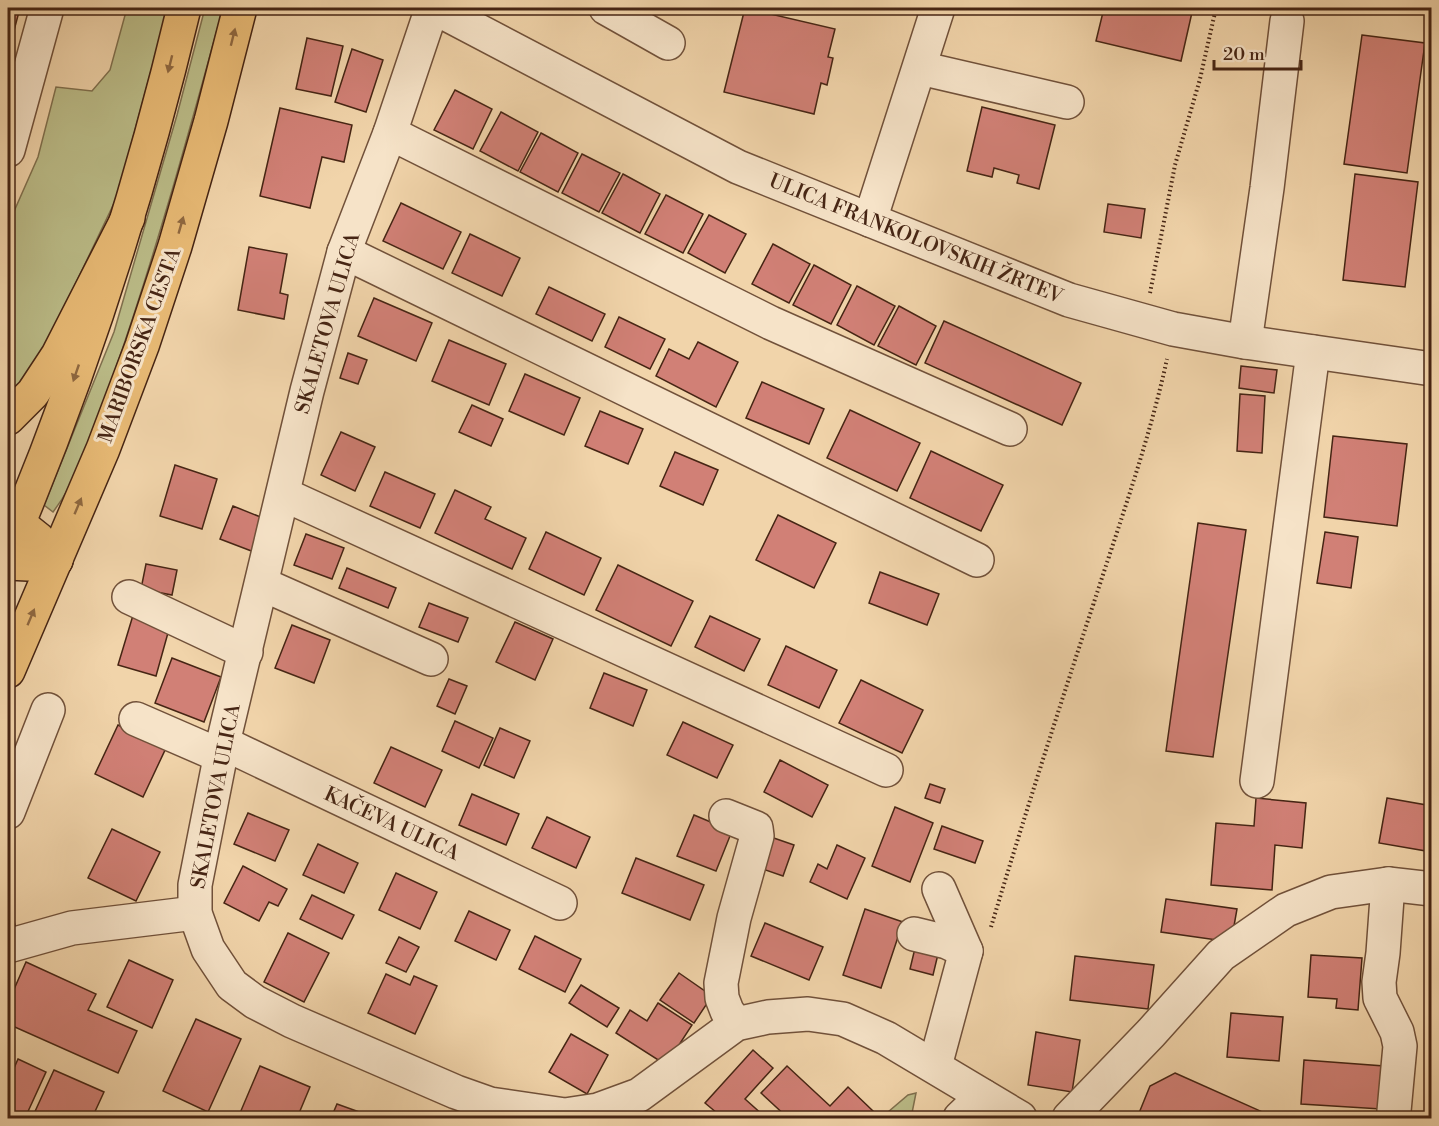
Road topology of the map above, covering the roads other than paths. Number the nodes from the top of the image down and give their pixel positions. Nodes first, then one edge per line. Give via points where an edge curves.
1 (47, 8) edge
2 (184, 8) edge
3 (240, 8) edge
4 (434, 8) edge
5 (606, 8) edge
6 (938, 8) edge
7 (1287, 21) dead end
8 (668, 43) dead end
9 (920, 68) junction
10 (1067, 102) dead end
11 (390, 133) junction
12 (8, 150) edge
13 (128, 218) junction
14 (870, 220) junction
15 (344, 252) junction
16 (1245, 342) junction
17 (1313, 352) junction
18 (1431, 369) edge
19 (8, 417) edge
20 (1010, 429) dead end
21 (283, 494) junction
22 (11, 528) edge
23 (56, 560) junction
24 (977, 560) dead end
25 (8, 563) edge
26 (262, 584) junction
27 (129, 597) dead end
28 (246, 652) junction
29 (431, 659) dead end
30 (8, 671) edge
31 (48, 710) dead end
32 (136, 719) dead end
33 (222, 750) junction
34 (886, 770) dead end
35 (1257, 781) dead end
36 (8, 812) edge
37 (726, 816) dead end
38 (1388, 884) junction
39 (939, 889) dead end
40 (1431, 889) edge
41 (560, 903) dead end
42 (195, 913) junction
43 (914, 934) dead end
44 (977, 944) junction
45 (8, 946) edge
46 (736, 1024) junction
47 (935, 1066) junction
48 (983, 1096) junction
49 (489, 1111) edge
50 (1394, 1111) dead end
51 (960, 1119) edge
52 (1020, 1119) edge
53 (1069, 1119) edge

1 - 12 street
2 -> 13 main road
23 -> 3 main road, MARIBORSKA CESTA via 142,346 175,246
4 - 11 street, SKALETOVA ULICA
4 - 14 street, ULICA FRANKOLOVSKIH ŽRTEV via 738,167
5 - 8 street
6 - 9 street
7 - 16 street
9 - 10 street
9 - 14 street
11 - 15 street, SKALETOVA ULICA
11 - 20 street via 771,323
13 - 19 main road via 58,355 33,393
13 -> 22 main road via 57,428
14 - 16 street, ULICA FRANKOLOVSKIH ŽRTEV via 1069,300 1159,326
15 - 21 street, SKALETOVA ULICA
15 - 24 street
16 - 17 street, ULICA FRANKOLOVSKIH ŽRTEV
17 - 18 street, ULICA FRANKOLOVSKIH ŽRTEV
17 - 35 street
21 - 26 street, SKALETOVA ULICA
21 - 34 street
22 - 23 main road via 38,539
23 - 25 main road
30 -> 23 main road, MARIBORSKA CESTA
26 - 28 street, SKALETOVA ULICA
26 - 29 street
27 - 28 street
28 - 33 street, SKALETOVA ULICA
31 - 36 street
32 - 33 street, KAČEVA ULICA
33 - 41 street, KAČEVA ULICA
33 - 42 street, SKALETOVA ULICA via 195,885
37 - 46 street via 756,828 757,836 721,983 722,998
38 - 40 street
38 - 50 street via 1378,982 1380,998 1400,1047
38 - 53 street via 1331,892 1286,910 1221,955
39 - 44 street
42 - 45 street via 72,928
42 - 49 street, SKALETOVA ULICA via 208,949 232,985 255,1002 456,1092
43 - 44 street
44 - 47 street
46 - 47 street, SKALETOVA ULICA via 808,1014 843,1019
46 - 49 street, SKALETOVA ULICA via 639,1095 597,1110 565,1115
47 - 48 street, SKALETOVA ULICA
48 - 51 street
48 - 52 street, SKALETOVA ULICA

